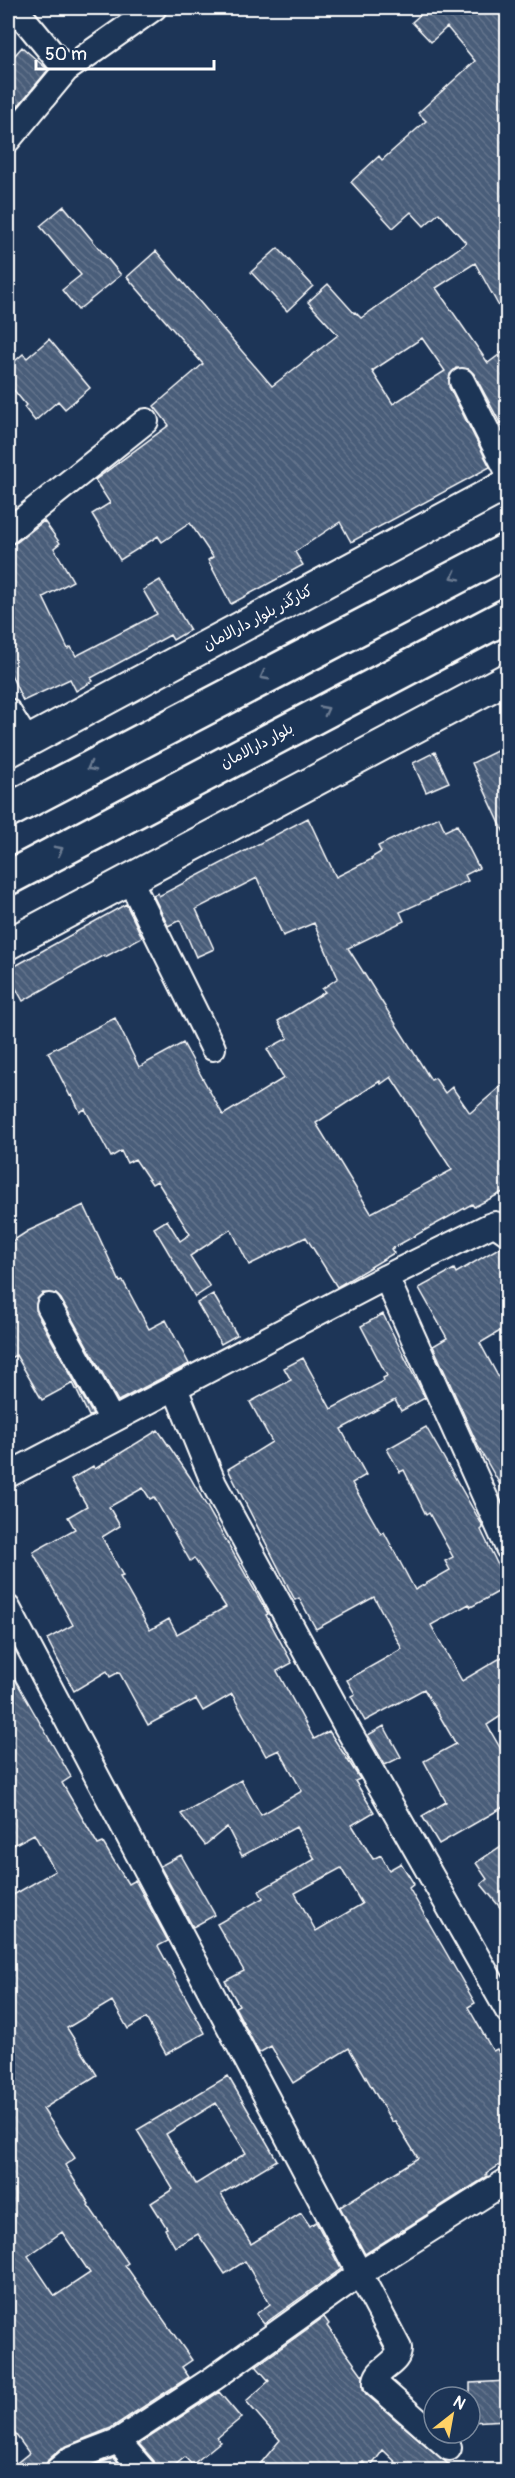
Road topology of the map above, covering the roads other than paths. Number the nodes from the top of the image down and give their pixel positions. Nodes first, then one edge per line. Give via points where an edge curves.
1 (15, 8) edge
2 (154, 8) edge
3 (66, 70) junction
4 (8, 140) edge
5 (462, 381) dead end
6 (146, 421) dead end
7 (507, 472) edge
8 (507, 484) edge
9 (8, 531) edge
10 (507, 550) edge
11 (507, 615) edge
12 (507, 678) edge
13 (8, 711) edge
14 (17, 746) edge
15 (8, 811) edge
16 (8, 878) edge
17 (129, 878) junction
18 (8, 944) edge
19 (213, 1048) dead end
20 (507, 1233) edge
21 (386, 1277) junction
22 (49, 1306) dead end
23 (175, 1388) junction
24 (112, 1420) junction
25 (8, 1475) edge
26 (507, 1548) edge
27 (8, 1608) edge
28 (507, 2011) edge
29 (507, 2180) edge
30 (358, 2275) junction
31 (118, 2441) junction
32 (449, 2448) dead end
33 (58, 2470) edge
34 (143, 2470) edge

1 - 3 street
2 - 3 street
3 - 4 street
5 - 7 street
6 - 9 street
8 - 14 street, کنارگذر بلوار دارالامان
10 -> 15 main road
16 -> 11 main road, بلوار دارالامان
12 - 17 street
13 - 14 street
17 - 18 street
17 - 19 street
20 - 21 street via 495,1224 489,1226
21 - 23 street
21 - 26 street
22 - 24 street
23 - 24 street
23 - 28 street via 214,1484
24 - 25 street
27 - 30 street
29 - 30 street
30 - 31 street
30 - 32 street via 399,2353 378,2375 376,2384
31 - 33 street via 71,2458
31 - 34 street

